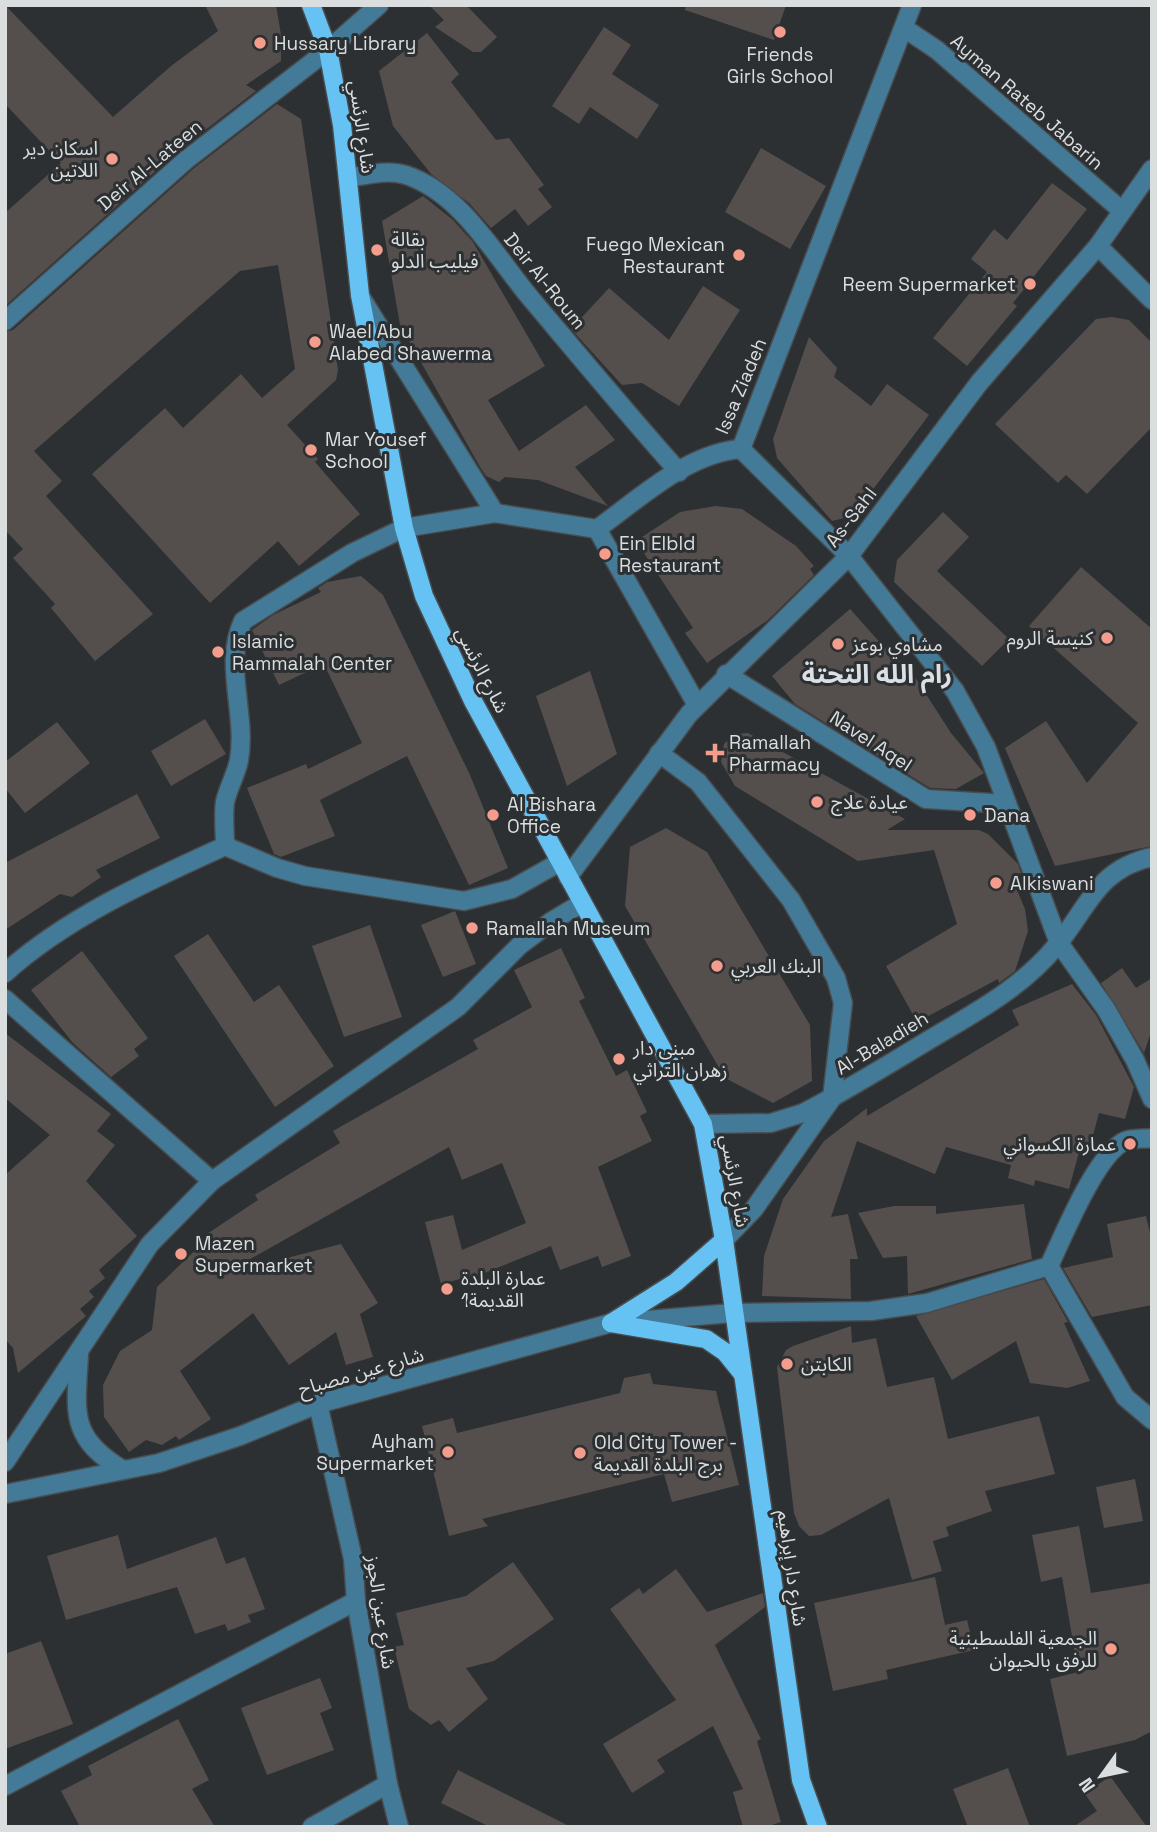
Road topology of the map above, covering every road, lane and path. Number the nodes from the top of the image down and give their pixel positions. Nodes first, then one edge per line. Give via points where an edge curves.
1 (311, 5) edge
2 (379, 5) edge
3 (912, 5) edge
4 (904, 29) junction
5 (328, 50) junction
6 (1152, 169) edge
7 (348, 178) junction
8 (1121, 210) junction
9 (1098, 246) junction
10 (360, 295) junction
11 (1152, 300) edge
12 (5, 321) edge
13 (741, 449) junction
14 (679, 472) junction
15 (495, 513) junction
16 (404, 528) junction
17 (597, 529) junction
18 (849, 556) junction
19 (726, 674) junction
20 (698, 705) junction
21 (659, 753) junction
22 (1007, 804) junction
23 (225, 846) junction
24 (1152, 857) edge
25 (564, 869) junction
26 (582, 903) junction
27 (1059, 943) junction
28 (5, 973) edge
29 (5, 999) edge
30 (831, 1098) junction
31 (1152, 1099) edge
32 (703, 1125) junction
33 (1152, 1138) edge
34 (212, 1181) junction
35 (724, 1240) junction
36 (1049, 1266) junction
37 (733, 1312) junction
38 (611, 1323) junction
39 (79, 1354) junction
40 (742, 1373) junction
41 (318, 1404) junction
42 (1152, 1419) edge
43 (5, 1462) edge
44 (123, 1470) junction
45 (5, 1494) edge
46 (356, 1601) junction
47 (388, 1784) junction
48 (5, 1786) edge
49 (312, 1827) edge
50 (399, 1827) edge
51 (818, 1827) edge

1 - 5 main road, شارع الرئسي
2 - 5 street, Deir Al-Lateen
3 - 4 street, Issa Ziadeh
4 - 8 street, Ayman Rateb Jabarin via 937,50
4 - 13 street, Issa Ziadeh
5 - 7 main road, شارع الرئسي
5 - 12 street, Deir Al-Lateen via 186,160
6 - 8 street, As-Sahl
7 - 10 main road, شارع الرئسي
7 - 14 street, Deir Al-Roum via 404,174 466,216 512,277
8 - 9 street, As-Sahl
9 - 11 street
9 - 18 street, As-Sahl via 979,383
10 - 15 street
10 - 16 main road, شارع الرئسي
13 - 14 street, Issa Ziadeh via 719,452
13 - 18 street
14 - 17 street, Issa Ziadeh
15 - 16 street
15 - 17 street
16 - 23 street via 352,553 243,621 234,658 239,760 225,803
16 - 25 main road, شارع الرئسي via 441,637
17 - 20 street
18 - 19 street, As-Sahl
18 - 22 street via 955,691 986,747
19 - 20 street, As-Sahl
19 - 22 street, Navel Aqel via 926,799
20 - 21 street, As-Sahl
21 - 25 street, As-Sahl
21 - 30 street via 698,782 791,900 836,978 843,1003
22 - 27 street
23 - 25 street via 305,876 464,901
23 - 28 street via 104,906 45,941
24 - 27 street, Al-Baladieh via 1106,879 1080,908
25 - 26 main road, شارع الرئسي
26 - 32 main road, شارع الرئسي
26 - 34 street via 520,945 458,1007
27 - 30 street, Al-Baladieh via 1030,975 999,999
27 - 31 street via 1106,1009
29 - 34 street
30 - 32 street, Al-Baladieh via 771,1123
30 - 35 street via 754,1209
32 - 35 main road, شارع الرئسي
33 - 36 street via 1126,1141 1110,1152 1078,1203
34 - 39 street via 150,1244
35 - 37 main road, شارع الرئسي
35 - 38 main road via 676,1282
36 - 37 street, شارع عين مصباح via 927,1303 872,1311
36 - 42 street via 1125,1397
37 - 38 street, شارع عين مصباح
37 - 40 main road, شارع دار إبراهيم
38 - 40 main road via 706,1339 725,1352
38 - 41 street, شارع عين مصباح
39 - 43 street
39 - 44 street via 76,1419 81,1433 101,1456
40 - 51 main road, شارع دار إبراهيم via 801,1780
41 - 44 street, شارع عين مصباح via 240,1436
41 - 46 street, شارع عين الجوز via 353,1559
44 - 45 street, شارع عين مصباح
46 - 47 street, شارع عين الجوز
46 - 48 street
47 - 49 street
47 - 50 street, شارع عين الجوز

